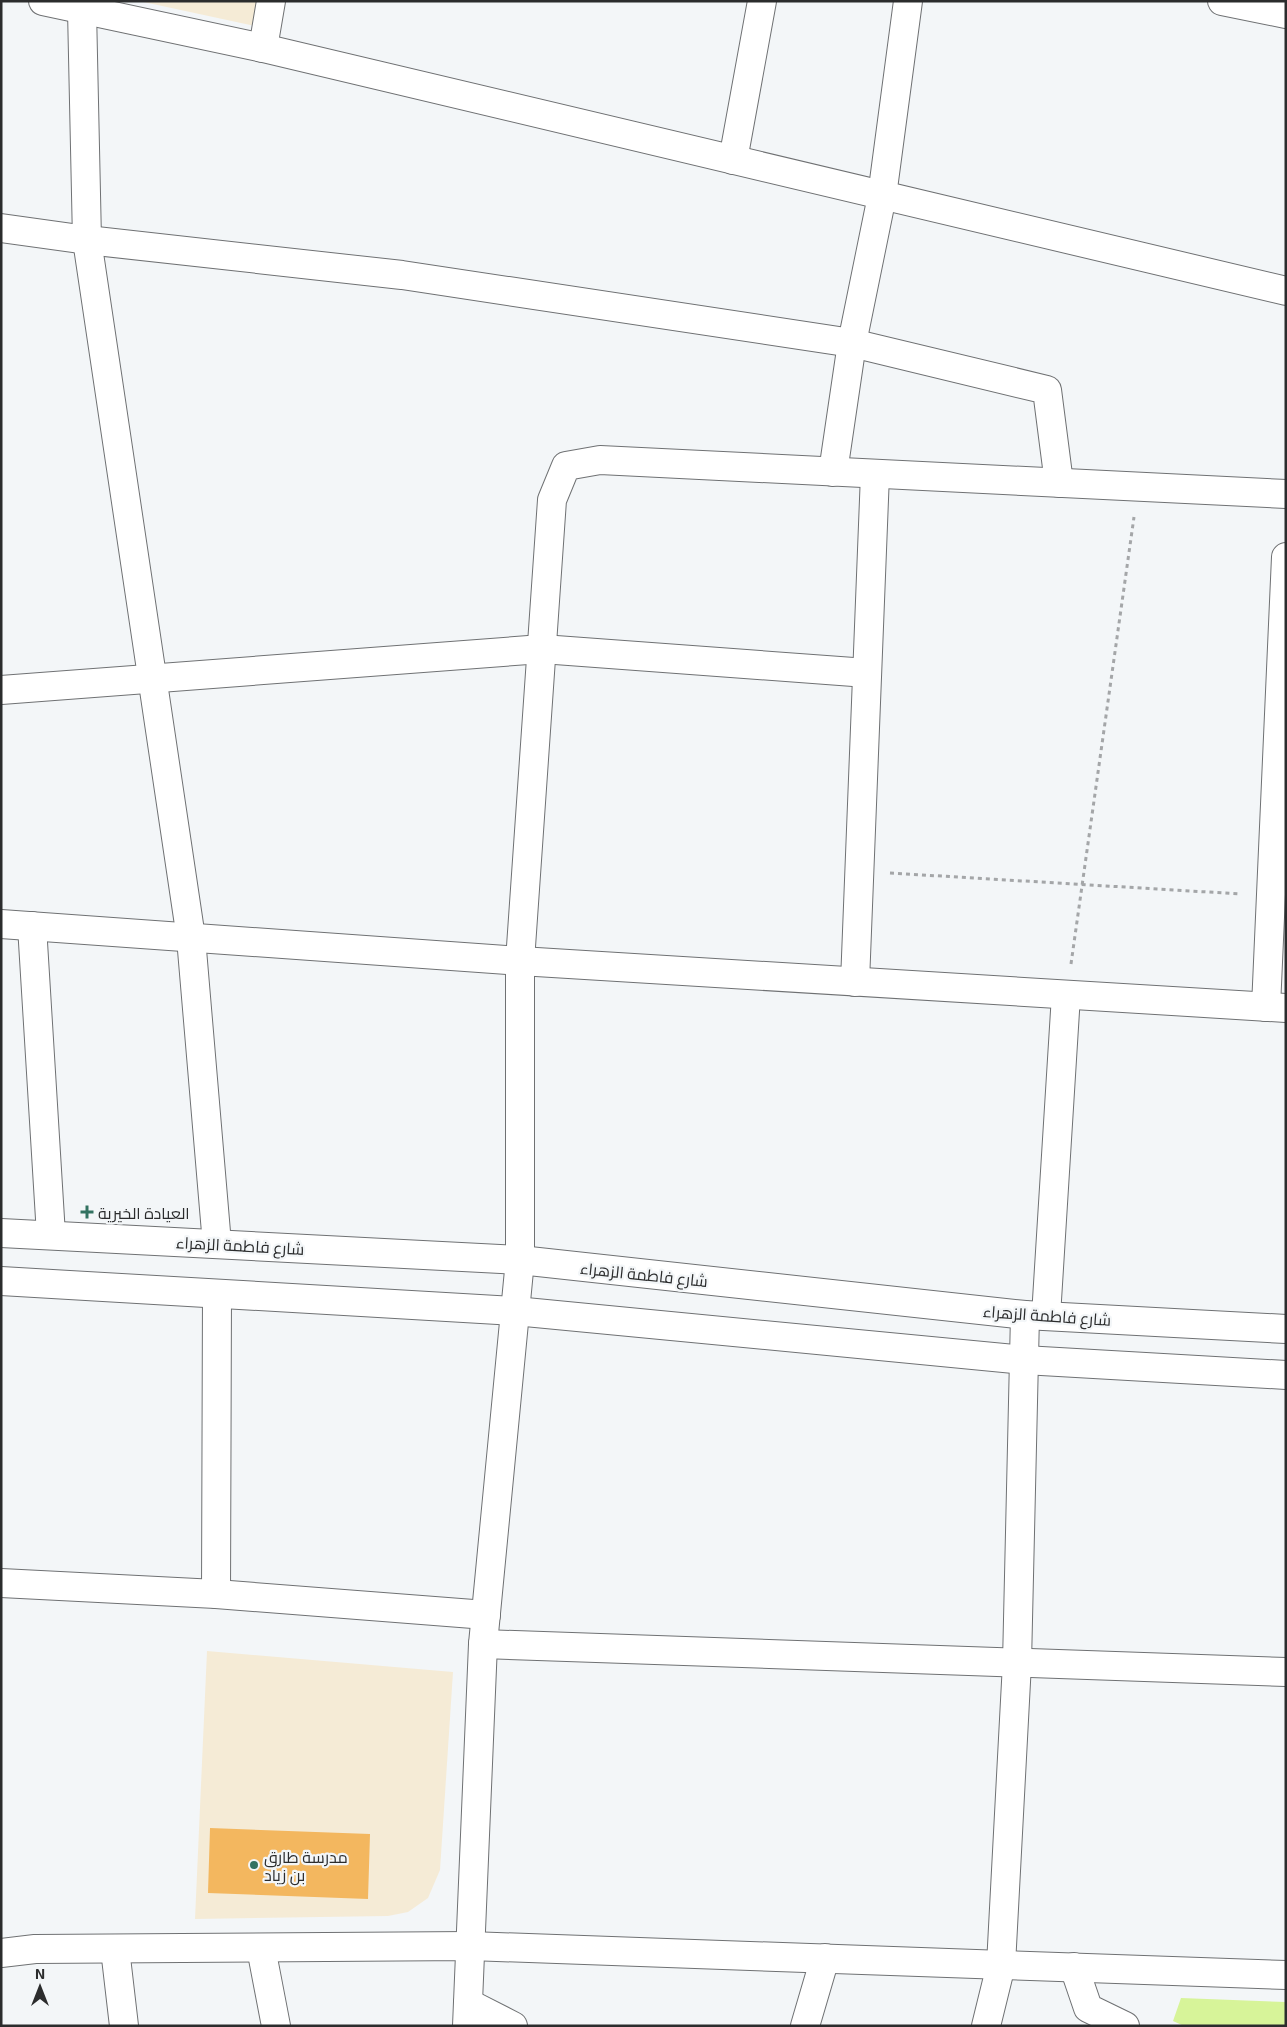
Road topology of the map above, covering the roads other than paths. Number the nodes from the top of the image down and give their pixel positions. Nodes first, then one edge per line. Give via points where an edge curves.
1 (43, 1) edge
2 (271, 1) edge
3 (762, 1) edge
4 (908, 1) edge
5 (1222, 1) edge
6 (82, 10) junction
7 (1286, 14) edge
8 (263, 48) junction
9 (733, 160) junction
10 (882, 196) junction
11 (1, 228) edge
12 (87, 240) junction
13 (1286, 291) edge
14 (852, 343) junction
15 (834, 472) junction
16 (875, 474) junction
17 (1060, 483) junction
18 (1286, 494) edge
19 (1286, 557) edge
20 (542, 649) junction
21 (867, 673) junction
22 (152, 679) junction
23 (1, 690) edge
24 (1281, 759) edge
25 (1, 924) edge
26 (32, 926) junction
27 (191, 938) junction
28 (520, 961) junction
29 (855, 982) junction
30 (1066, 995) junction
31 (1276, 1008) edge
32 (1, 1233) edge
33 (51, 1236) junction
34 (217, 1244) junction
35 (520, 1260) junction
36 (1, 1282) edge
37 (217, 1294) junction
38 (515, 1310) junction
39 (1036, 1315) junction
40 (1286, 1329) edge
41 (1024, 1360) junction
42 (1286, 1375) edge
43 (1, 1583) edge
44 (216, 1594) junction
45 (486, 1615) junction
46 (483, 1644) junction
47 (1017, 1663) junction
48 (1286, 1672) edge
49 (470, 1946) junction
50 (260, 1948) junction
51 (114, 1949) junction
52 (1, 1953) edge
53 (825, 1958) junction
54 (1001, 1965) junction
55 (1074, 1967) junction
56 (1286, 1975) edge
57 (468, 2014) edge
58 (124, 2026) edge
59 (276, 2026) edge
60 (513, 2026) edge
61 (805, 2026) edge
62 (986, 2026) edge
63 (1125, 2026) edge

1 - 6 street
2 - 8 street
3 - 9 street
4 - 10 street
5 - 7 street
6 - 8 street
6 - 12 street
8 - 9 street
9 - 10 street
10 - 13 street
10 - 14 street
11 - 12 street
12 - 14 street via 402,275
12 - 22 street
14 - 15 street
14 - 17 street via 1047,390
15 - 16 street
15 - 20 street via 600,460 566,466 552,500
16 - 17 street
16 - 21 street
17 - 18 street
19 - 24 street
20 - 21 street
20 - 22 street
20 - 28 street
21 - 29 street
22 - 23 street
22 - 27 street
24 - 31 street via 1270,896
25 - 26 street
26 - 27 street
26 - 33 street
27 - 28 street
27 - 34 street
28 - 29 street
28 - 35 street
29 - 30 street
30 - 31 street
30 - 39 street
32 - 33 street, شارع فاطمة الزهراء
33 - 34 street, شارع فاطمة الزهراء
34 - 35 street, شارع فاطمة الزهراء
35 - 38 street
35 - 39 street, شارع فاطمة الزهراء
36 - 37 street
37 - 38 street
37 - 44 street
38 - 41 street
38 - 45 street
39 - 40 street, شارع فاطمة الزهراء
39 - 41 street
41 - 42 street
41 - 47 street
43 - 44 street
44 - 45 street
45 - 46 street
46 - 47 street
46 - 49 street
47 - 48 street
47 - 54 street
49 - 50 street
49 - 53 street
49 - 57 street
50 - 51 street
50 - 59 street
51 - 52 street via 35,1949
51 - 58 street
53 - 54 street
53 - 61 street
54 - 55 street
54 - 62 street
55 - 56 street
55 - 63 street via 1088,2008
57 - 60 street

